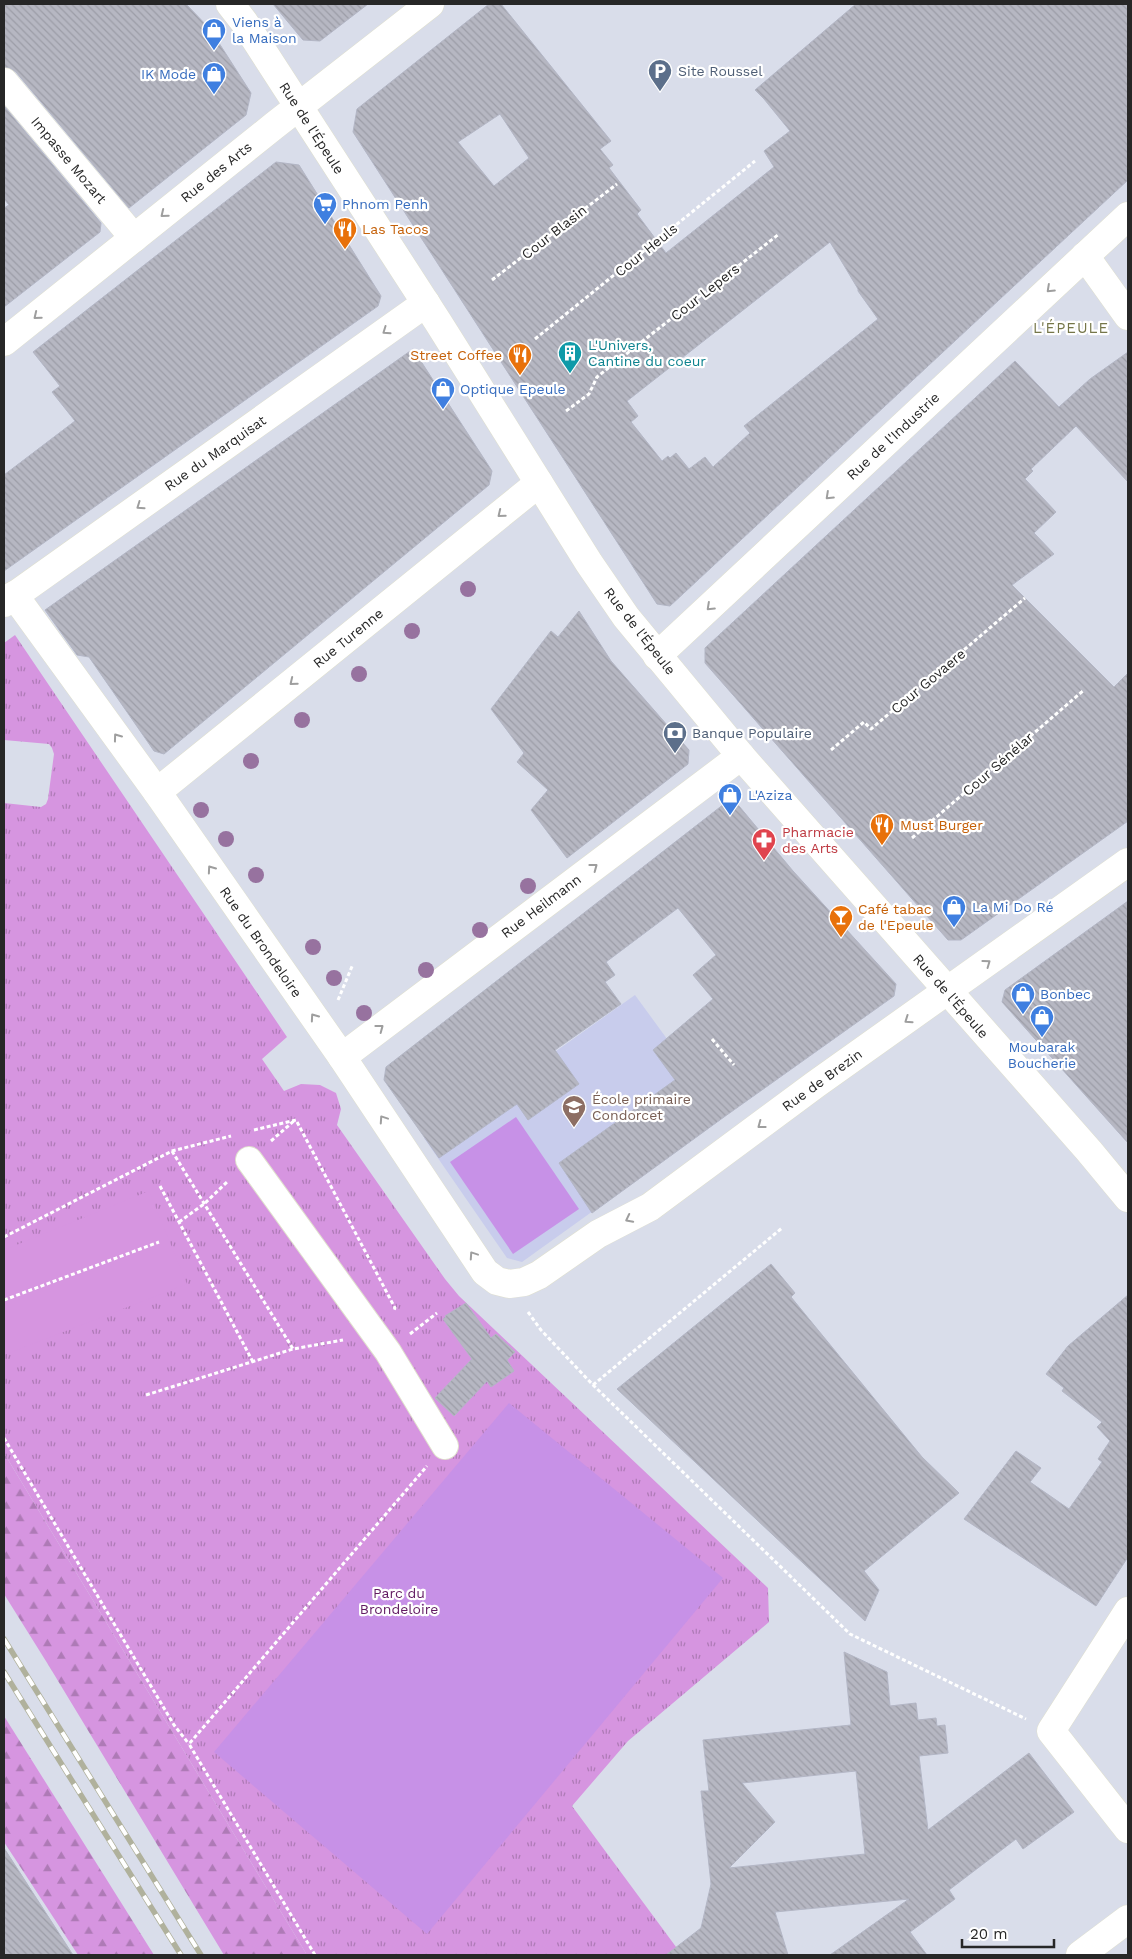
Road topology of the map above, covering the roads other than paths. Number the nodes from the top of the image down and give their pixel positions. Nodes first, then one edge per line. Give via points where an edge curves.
1 (230, 4) edge
2 (430, 4) edge
3 (4, 82) edge
4 (298, 107) junction
5 (1128, 216) edge
6 (134, 238) junction
7 (1086, 256) junction
8 (426, 303) junction
9 (1128, 316) edge
10 (4, 342) edge
11 (539, 483) junction
12 (9, 599) edge
13 (657, 656) junction
14 (741, 756) junction
15 (157, 792) junction
16 (1128, 862) edge
17 (948, 992) junction
18 (342, 1057) junction
19 (249, 1160) dead end
20 (1128, 1198) edge
21 (509, 1284) joint
22 (445, 1446) road end
23 (1128, 1611) edge
24 (1128, 1829) edge
25 (1128, 1920) edge
26 (1080, 1955) edge

1 - 4 street, Rue de l'Épeule
2 - 4 street, Rue des Arts
3 - 6 street, Impasse Mozart
4 -> 6 street, Rue des Arts
4 - 8 street, Rue de l'Épeule
5 - 7 street, Rue de l'Industrie
6 -> 10 street, Rue des Arts
7 - 9 street
7 -> 13 street, Rue de l'Industrie
8 - 11 street, Rue de l'Épeule
8 -> 12 street, Rue du Marquisat
11 - 13 street, Rue de l'Épeule via 626,618
11 -> 15 street, Rue Turenne
15 -> 12 street, Rue du Brondeloire
13 - 14 street, Rue de l'Épeule
14 - 17 street, Rue de l'Épeule
18 -> 14 street, Rue Heilmann
18 -> 15 street, Rue du Brondeloire
17 -> 16 street, Rue de Brezin
17 - 20 street, Rue de l'Épeule
17 -> 21 street, Rue de Brezin via 816,1084 650,1208 598,1234 539,1275
21 -> 18 street, Rue du Brondeloire via 484,1272
19 - 22 street via 376,1334
23 - 24 street via 1051,1731
25 - 26 street

